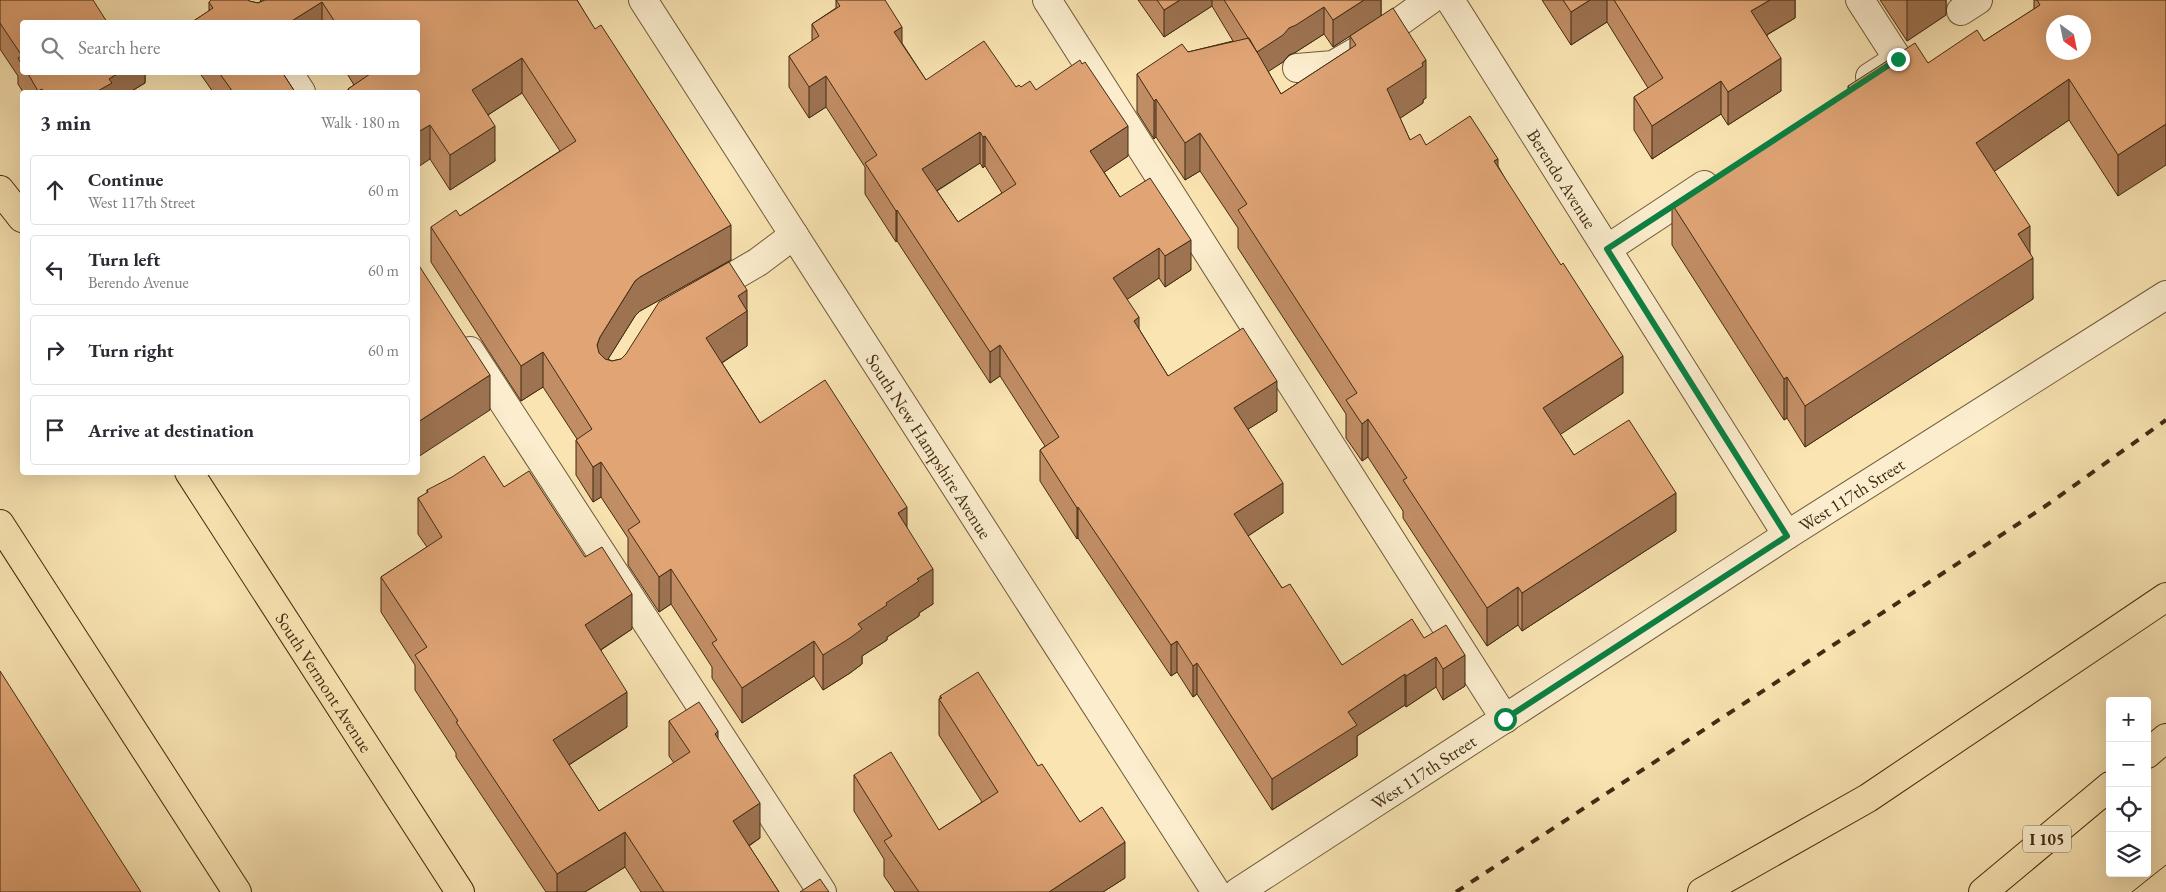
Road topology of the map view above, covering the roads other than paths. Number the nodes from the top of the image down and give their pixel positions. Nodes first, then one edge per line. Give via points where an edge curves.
1 (643, 0) edge
2 (1047, 0) edge
3 (1430, 0) edge
4 (1450, 0) edge
5 (1860, 0) edge
6 (1297, 68) dead end
7 (290, 75) edge
8 (301, 90) edge
9 (1848, 92) edge
10 (1723, 173) edge
11 (0, 190) edge
12 (20, 215) edge
13 (794, 235) junction
14 (1607, 249) junction
15 (2166, 295) edge
16 (682, 306) edge
17 (455, 329) edge
18 (191, 475) edge
19 (0, 524) edge
20 (1787, 536) junction
21 (2166, 597) edge
22 (1505, 719) junction
23 (2166, 738) edge
24 (2151, 751) edge
25 (2109, 787) edge
26 (237, 892) edge
27 (460, 892) edge
28 (822, 892) edge
29 (1216, 892) edge
30 (1238, 892) edge
31 (1702, 892) edge
32 (1983, 892) edge

1 - 13 street, South New Hampshire Avenue
2 - 22 street
3 - 6 street via 1364,47 1333,64
4 - 14 street, Berendo Avenue
5 - 9 street via 1898,59
7 - 8 street
10 - 14 street
11 - 12 main road
13 - 16 street via 758,262
13 - 29 street, South New Hampshire Avenue
14 - 20 street, Berendo Avenue
15 - 20 street, West 117th Street
17 - 28 street
18 - 27 main road, South Vermont Avenue
19 - 26 main road
20 - 22 street, West 117th Street
21 - 31 main road via 1868,798
22 - 30 street, West 117th Street
23 - 24 main road
25 - 32 main road, I 105

